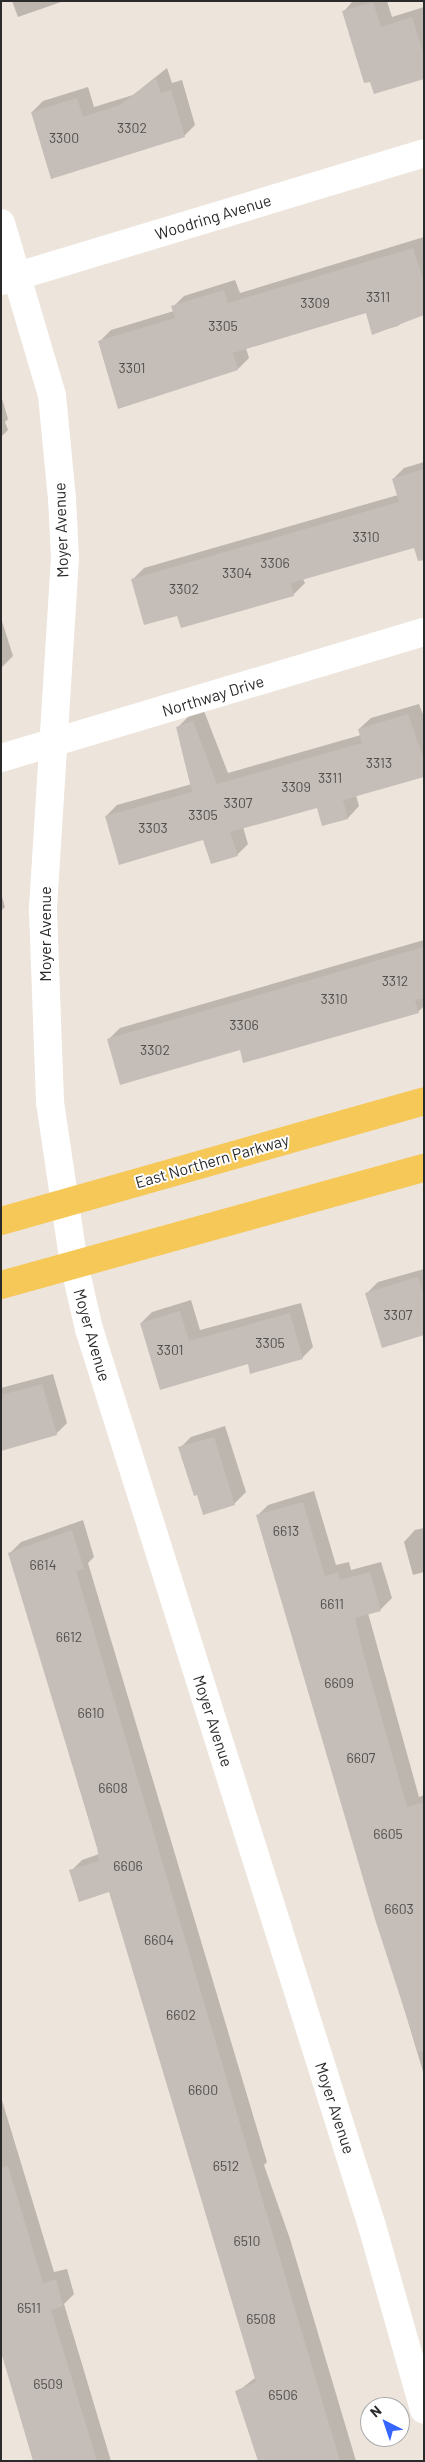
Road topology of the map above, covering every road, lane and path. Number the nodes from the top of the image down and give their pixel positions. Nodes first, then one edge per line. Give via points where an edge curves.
1 (424, 153) edge
2 (1, 223) edge
3 (10, 278) edge
4 (424, 632) edge
5 (55, 743) junction
6 (1, 758) edge
7 (424, 1101) edge
8 (424, 1168) edge
9 (64, 1203) junction
10 (1, 1221) edge
11 (74, 1264) junction
12 (1, 1285) edge
13 (424, 2410) edge

1 - 3 street, Woodring Avenue
2 - 3 street, Moyer Avenue
3 - 5 street, Moyer Avenue via 52,395 62,498 65,558
4 - 5 street, Northway Drive
5 - 6 street, Northway Drive
5 - 9 street, Moyer Avenue via 46,842 45,989 50,1102
7 - 9 main road, East Northern Parkway
8 - 11 main road
9 - 10 main road, East Northern Parkway
9 - 11 street, Moyer Avenue
11 - 12 main road
11 - 13 street, Moyer Avenue via 90,1329 372,2226

